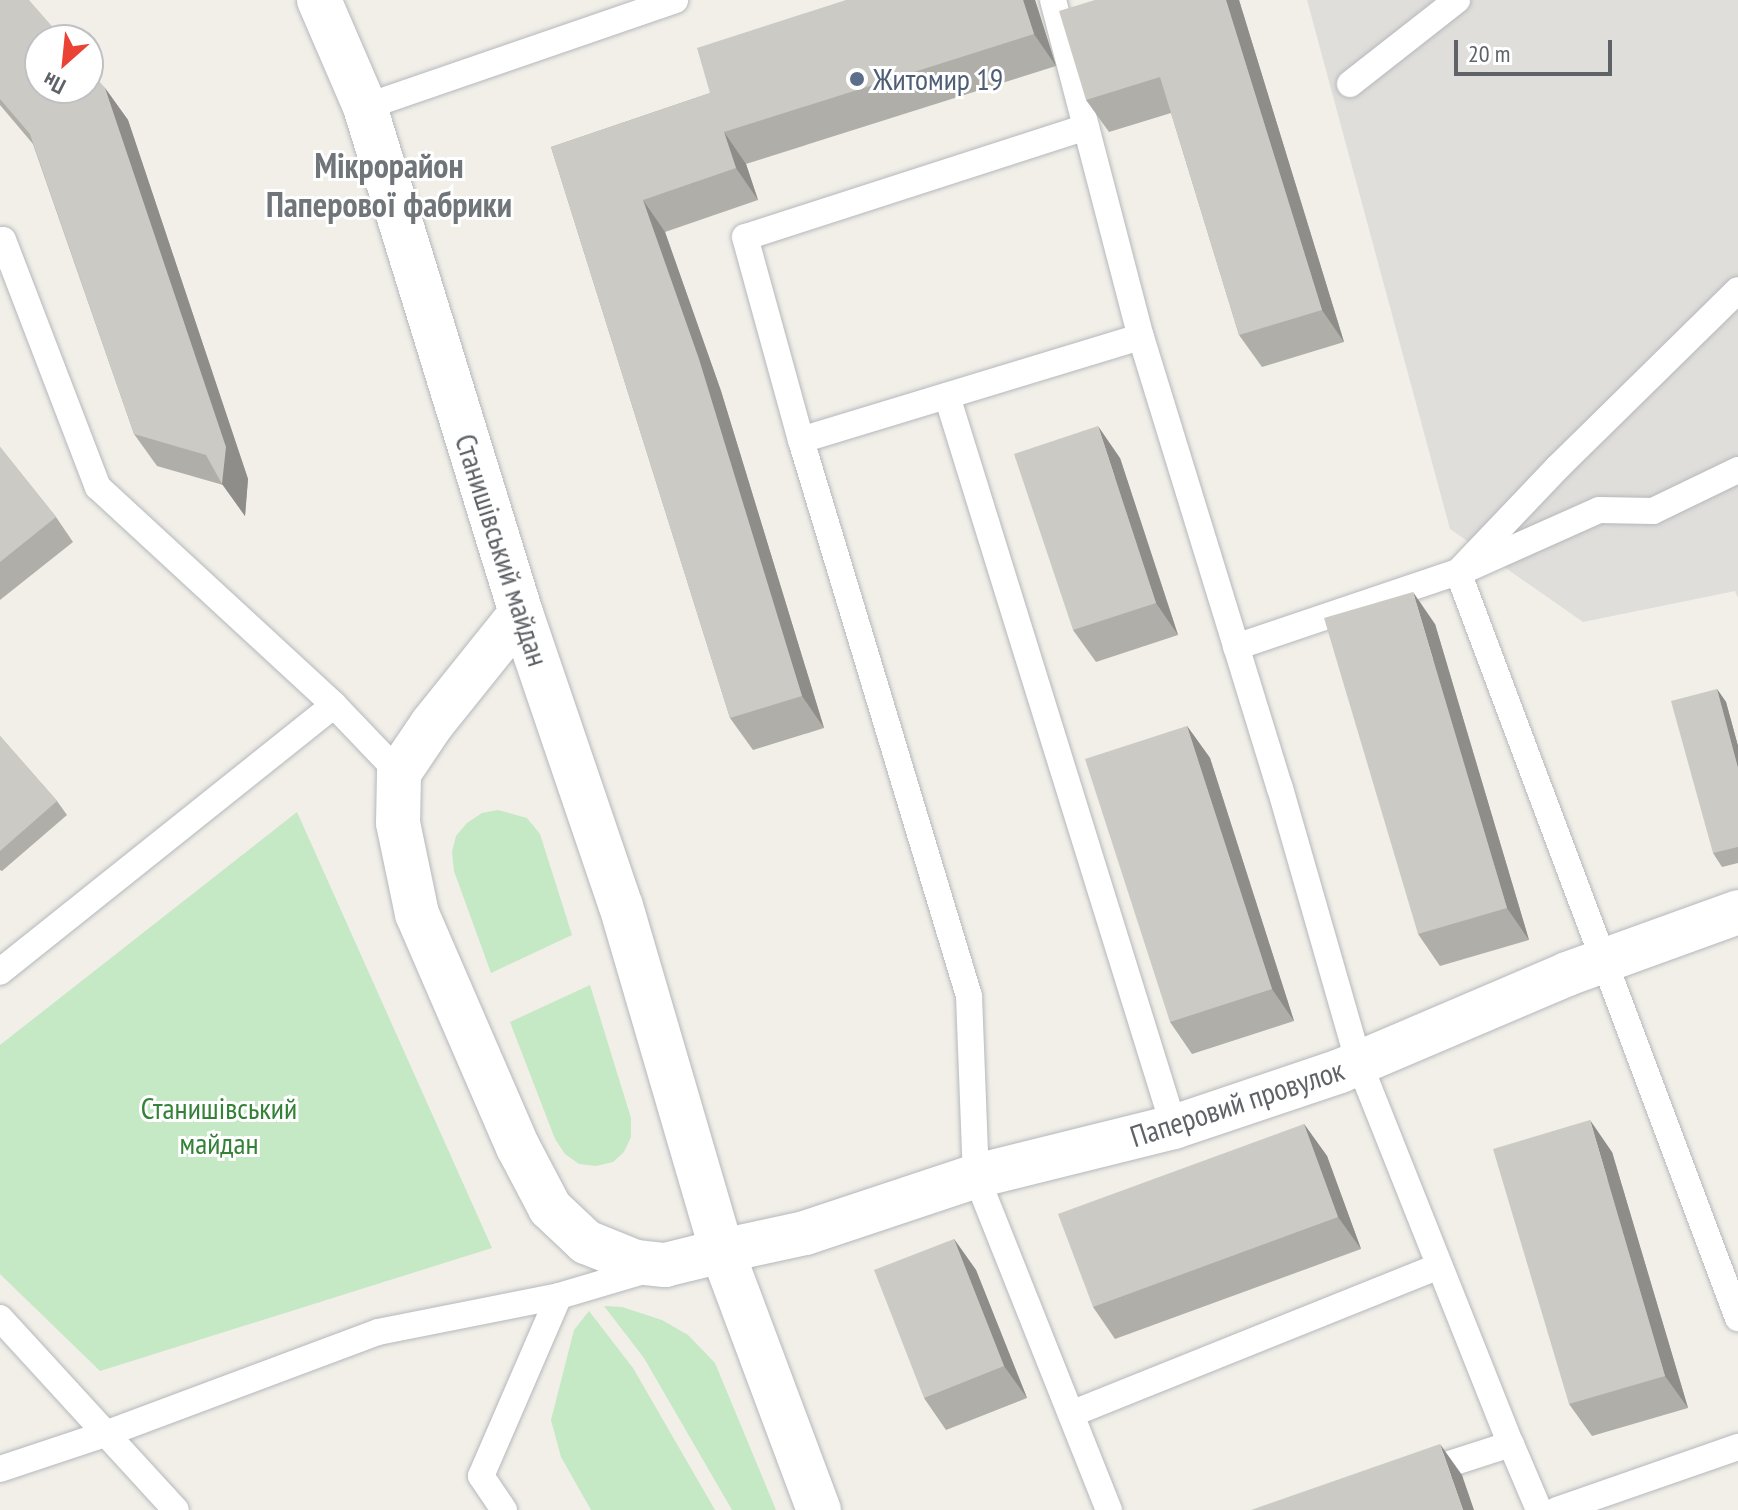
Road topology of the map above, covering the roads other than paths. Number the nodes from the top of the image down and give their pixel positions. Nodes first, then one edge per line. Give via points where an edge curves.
1 (319, 0) edge
2 (675, 0) edge
3 (1053, 0) edge
4 (1457, 0) edge
5 (1350, 84) dead end
6 (365, 107) junction
7 (1086, 127) junction
8 (1, 240) edge
9 (1738, 290) edge
10 (1141, 337) junction
11 (947, 396) junction
12 (801, 440) junction
13 (1738, 470) edge
14 (1458, 572) junction
15 (521, 613) junction
16 (1236, 647) junction
17 (334, 705) junction
18 (399, 773) junction
19 (1738, 912) edge
20 (1603, 961) junction
21 (0, 972) edge
22 (1359, 1063) junction
23 (1174, 1127) junction
24 (976, 1176) junction
25 (722, 1251) junction
26 (665, 1265) junction
27 (1437, 1267) junction
28 (559, 1296) junction
29 (1737, 1315) edge
30 (0, 1318) edge
31 (1071, 1414) junction
32 (108, 1433) junction
33 (1511, 1444) junction
34 (1738, 1447) edge
35 (0, 1469) edge
36 (1392, 1482) edge
37 (176, 1510) edge
38 (504, 1510) edge
39 (819, 1510) edge
40 (1109, 1510) edge
41 (1539, 1510) edge
42 (1557, 1510) edge

1 - 6 street, Станишівський майдан
2 - 6 lane
3 - 7 lane
4 - 5 lane
6 - 15 street, Станишівський майдан
7 - 10 lane
7 - 12 lane via 745,237
8 - 17 lane via 98,487
9 - 14 lane
10 - 11 lane
10 - 16 lane
11 - 12 lane
11 - 23 lane
12 - 24 lane via 969,996
13 - 14 lane via 1653,511 1599,510
14 - 16 lane
14 - 20 lane
15 - 18 street
15 - 25 street, Станишівський майдан via 621,906
16 - 22 lane
17 - 18 lane
17 - 21 lane
18 - 26 street via 398,823 417,914 518,1147 550,1208 586,1242 636,1262
19 - 20 street, Паперовий провулок
20 - 22 street, Паперовий провулок
20 - 29 lane
22 - 23 street, Паперовий провулок
22 - 27 lane
23 - 24 street, Паперовий провулок
24 - 25 street, Паперовий провулок via 805,1233
24 - 31 lane
25 - 26 street, Паперовий провулок
25 - 39 street, Станишівський майдан
26 - 28 lane
27 - 31 lane
27 - 33 lane
28 - 32 lane via 378,1332
28 - 38 lane via 481,1476
30 - 32 lane
31 - 40 lane
32 - 35 lane
32 - 37 lane
33 - 36 lane
33 - 41 lane
34 - 42 lane

